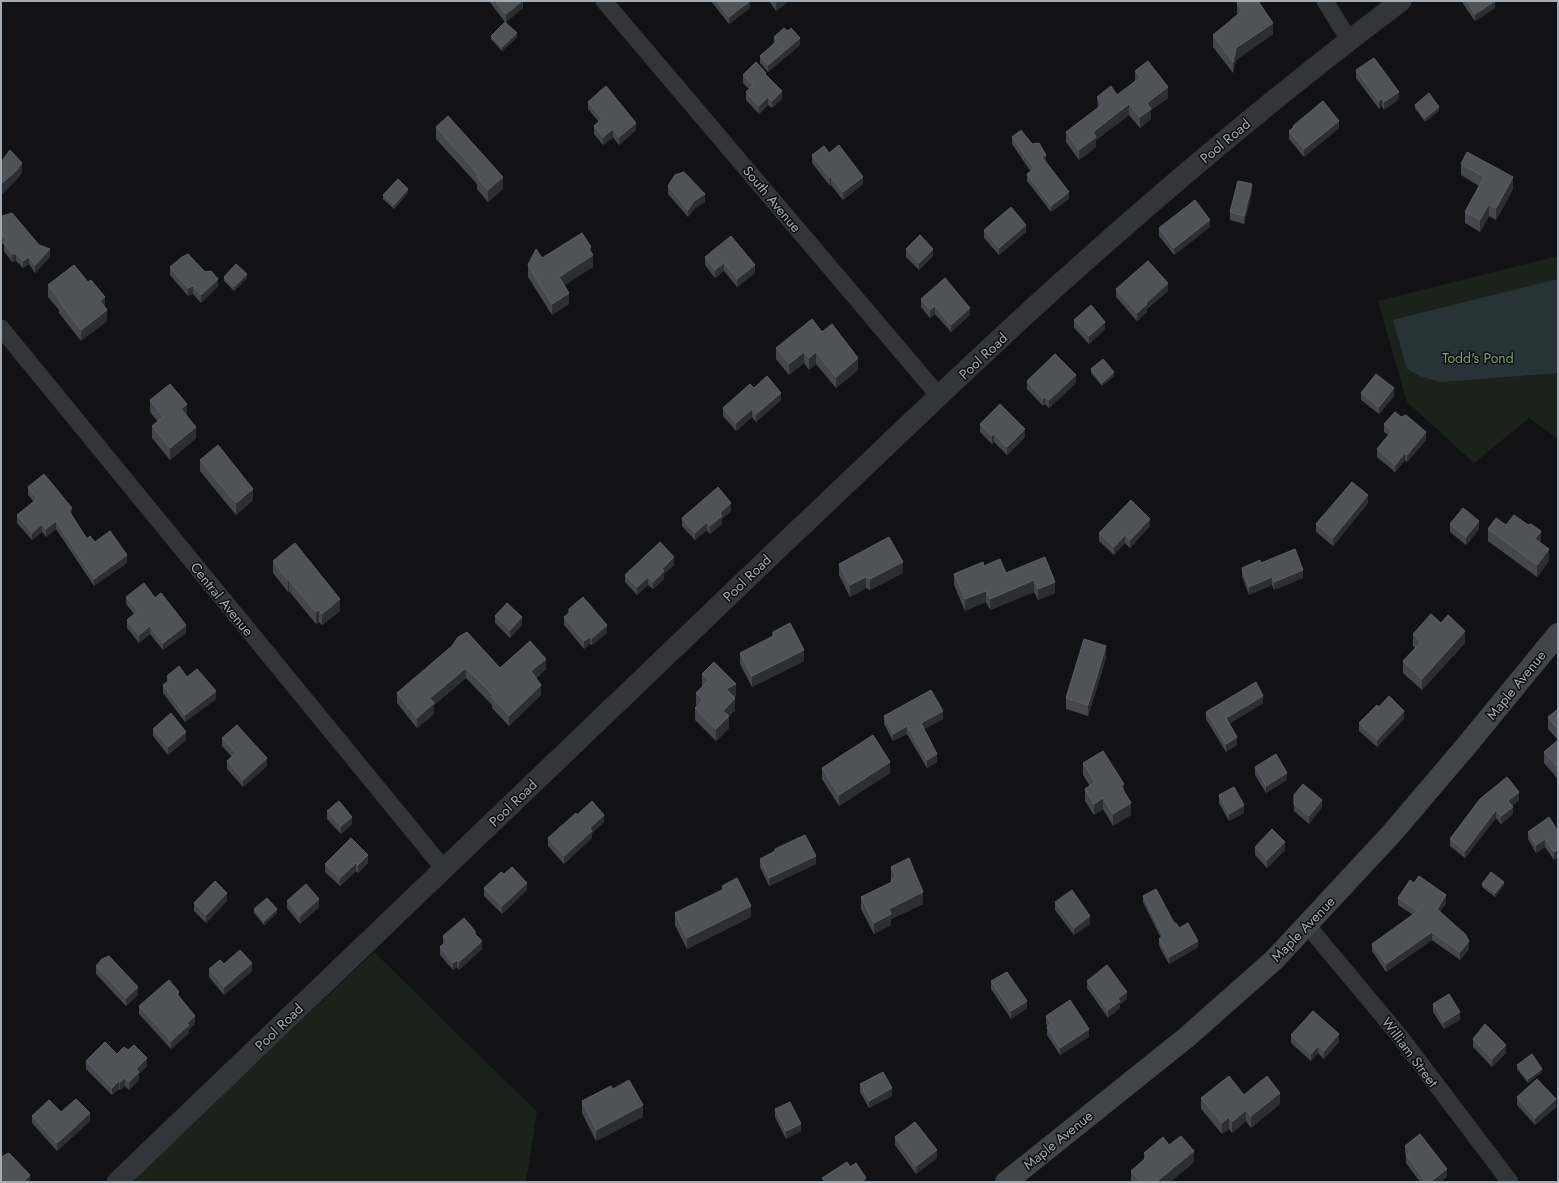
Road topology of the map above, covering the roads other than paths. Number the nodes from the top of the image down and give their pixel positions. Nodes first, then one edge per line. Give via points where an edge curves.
1 (604, 1) edge
2 (1325, 1) edge
3 (1401, 1) edge
4 (1349, 40) junction
5 (1, 328) edge
6 (939, 396) junction
7 (1558, 634) edge
8 (444, 869) junction
9 (1307, 925) junction
10 (117, 1182) edge
11 (1006, 1182) edge
12 (1510, 1182) edge

1 - 6 street, South Avenue
2 - 4 street
3 - 4 street, Pool Road
4 - 6 street, Pool Road via 1131,221
5 - 8 street, Central Avenue
6 - 8 street, Pool Road
7 - 9 main road, Maple Avenue via 1393,832
8 - 10 street, Pool Road
9 - 11 main road, Maple Avenue via 1274,960 1187,1037
9 - 12 street, William Street via 1398,1034

